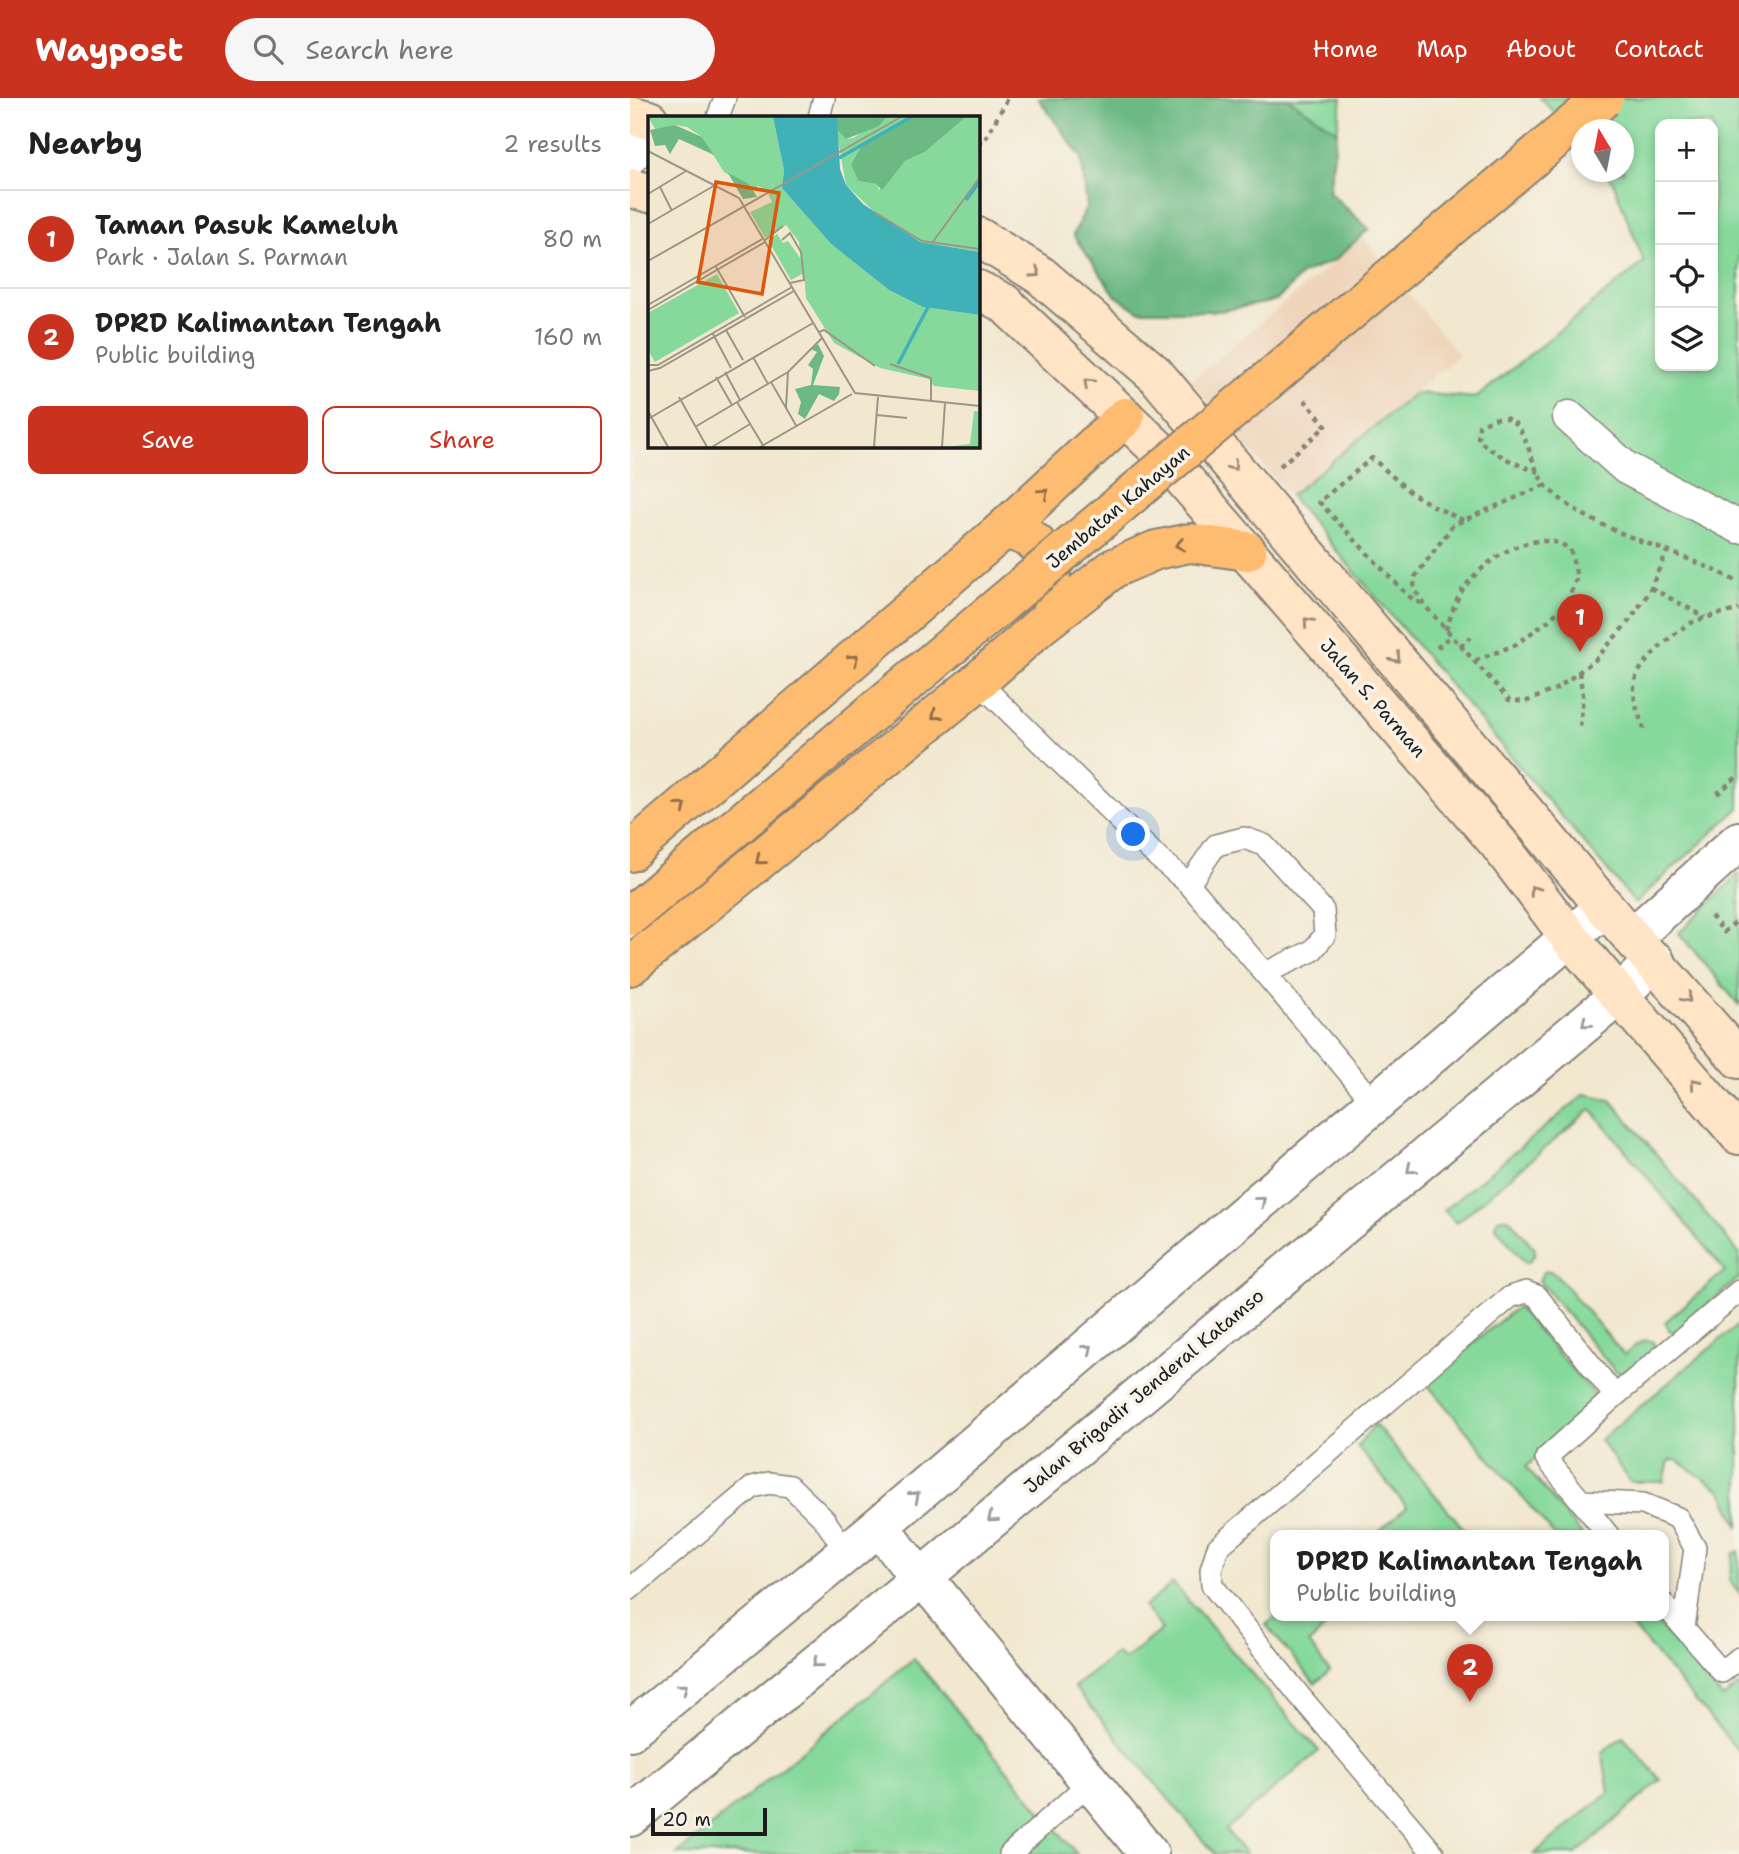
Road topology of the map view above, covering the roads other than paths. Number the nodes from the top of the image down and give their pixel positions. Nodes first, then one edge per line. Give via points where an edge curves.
1 (725, 98) edge
2 (824, 98) edge
3 (1604, 98) edge
4 (630, 115) edge
5 (718, 116) edge
6 (819, 116) edge
7 (648, 120) edge
8 (648, 128) edge
9 (630, 155) edge
10 (630, 188) edge
11 (648, 193) edge
12 (980, 238) edge
13 (980, 291) edge
14 (1125, 417) junction
15 (1569, 417) dead end
16 (1739, 527) edge
17 (1003, 530) junction
18 (1247, 551) junction
19 (1040, 626) junction
20 (975, 684) junction
21 (1739, 841) edge
22 (630, 852) edge
23 (1189, 884) junction
24 (1605, 907) junction
25 (630, 916) edge
26 (1570, 938) junction
27 (1644, 949) junction
28 (630, 967) edge
29 (1265, 973) junction
30 (1619, 995) junction
31 (1739, 1059) edge
32 (1375, 1104) junction
33 (1739, 1135) edge
34 (1739, 1291) edge
35 (1615, 1395) junction
36 (1581, 1501) junction
37 (879, 1527) junction
38 (1604, 1530) edge
39 (847, 1553) junction
40 (920, 1579) junction
41 (630, 1589) edge
42 (1669, 1610) edge
43 (1684, 1628) junction
44 (1739, 1658) edge
45 (630, 1731) edge
46 (1089, 1783) junction
47 (630, 1817) edge
48 (1010, 1854) edge
49 (1149, 1854) edge
50 (1434, 1854) edge

1 - 5 lane
2 - 6 lane
3 - 25 highway, Jembatan Kahayan, bridge
4 - 7 main road
8 - 9 street
10 - 11 main road
12 -> 24 main road via 1040,275 1155,374
14 -> 13 main road, Jalan S. Parman via 1004,303
17 -> 14 highway
14 - 18 main road, Jalan S. Parman
15 - 16 street via 1626,468
17 - 19 highway via 1019,531 1045,555 1053,583
22 -> 17 highway
18 -> 19 highway via 1190,543 1156,550 1114,568
26 -> 18 main road, Jalan S. Parman via 1499,844
19 - 20 highway
20 - 23 lane via 992,695
20 -> 28 highway
21 - 27 street, Jalan Brigadir Jenderal Katamso
23 - 29 lane
23 - 29 lane via 1216,845 1244,838 1264,845 1323,910 1325,935 1312,951
24 - 26 street
24 - 27 main road
26 - 30 main road, Jalan S. Parman
26 - 32 street
27 - 30 street, Jalan Brigadir Jenderal Katamso
27 -> 31 main road
29 - 32 lane
33 -> 30 main road, Jalan S. Parman
30 -> 40 street, Jalan Brigadir Jenderal Katamso
37 -> 32 street
34 - 35 lane
35 - 36 lane via 1546,1458
35 - 50 lane via 1537,1296 1526,1292 1510,1297 1218,1547 1212,1585
36 - 38 lane
36 - 43 lane via 1643,1504 1678,1518 1695,1548
37 - 39 street
37 - 40 street
39 - 41 lane via 824,1519 790,1486 769,1483 753,1488
45 -> 39 street
40 - 46 street via 937,1594
40 -> 47 street, Jalan Brigadir Jenderal Katamso
42 - 43 lane
43 - 44 lane via 1722,1672
46 - 48 lane
46 - 49 street

